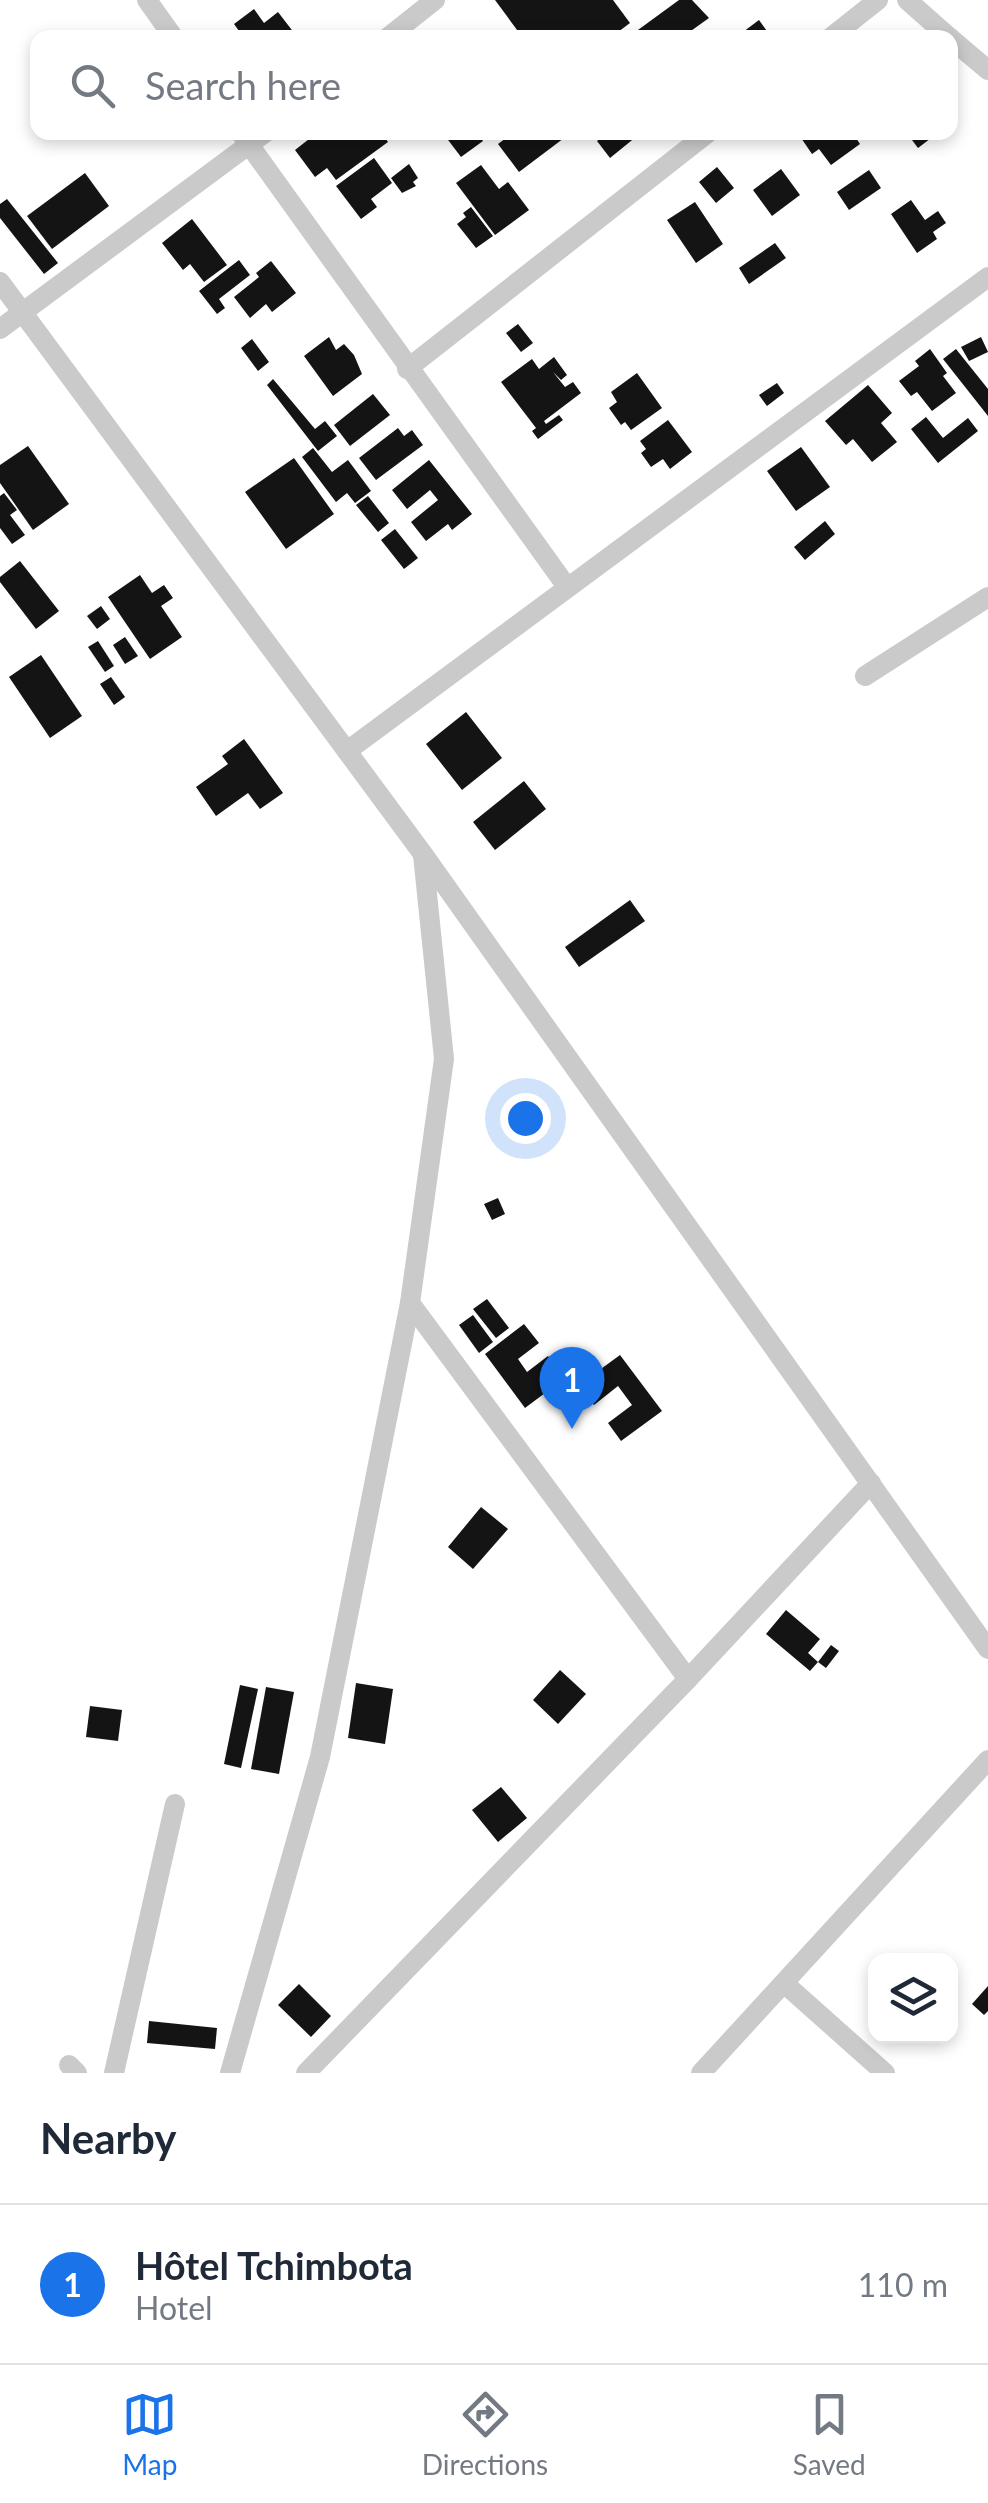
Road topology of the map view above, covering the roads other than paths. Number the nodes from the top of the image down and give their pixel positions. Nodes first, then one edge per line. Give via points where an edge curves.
1 (148, 0) edge
2 (435, 0) edge
3 (878, 0) edge
4 (907, 0) edge
5 (169, 30) edge
6 (397, 30) edge
7 (840, 30) edge
8 (941, 30) edge
9 (958, 45) edge
10 (988, 70) edge
11 (248, 140) edge
12 (254, 140) edge
13 (699, 140) edge
14 (988, 277) edge
15 (0, 282) edge
16 (22, 313) junction
17 (0, 328) edge
18 (407, 369) junction
19 (567, 587) junction
20 (988, 597) edge
21 (864, 676) dead end
22 (347, 752) junction
23 (423, 854) junction
24 (410, 1303) junction
25 (871, 1482) junction
26 (988, 1649) edge
27 (688, 1678) junction
28 (988, 1760) edge
29 (175, 1804) dead end
30 (785, 1984) junction
31 (114, 2073) edge
32 (230, 2073) edge
33 (306, 2073) edge
34 (701, 2073) edge
35 (885, 2073) edge

1 - 5 street
2 - 6 street
3 - 7 street
4 - 8 street
9 - 10 street
11 - 16 street
12 - 18 street
13 - 18 street
14 - 19 street
15 - 16 street
16 - 17 street
16 - 22 street
18 - 19 street
19 - 22 street
20 - 21 street
22 - 23 street
23 - 24 street via 444,1059
23 - 25 street
24 - 27 street
24 - 32 street via 320,1757
25 - 26 street
25 - 27 street
27 - 33 street
28 - 30 street
29 - 31 street
30 - 34 street
30 - 35 street

